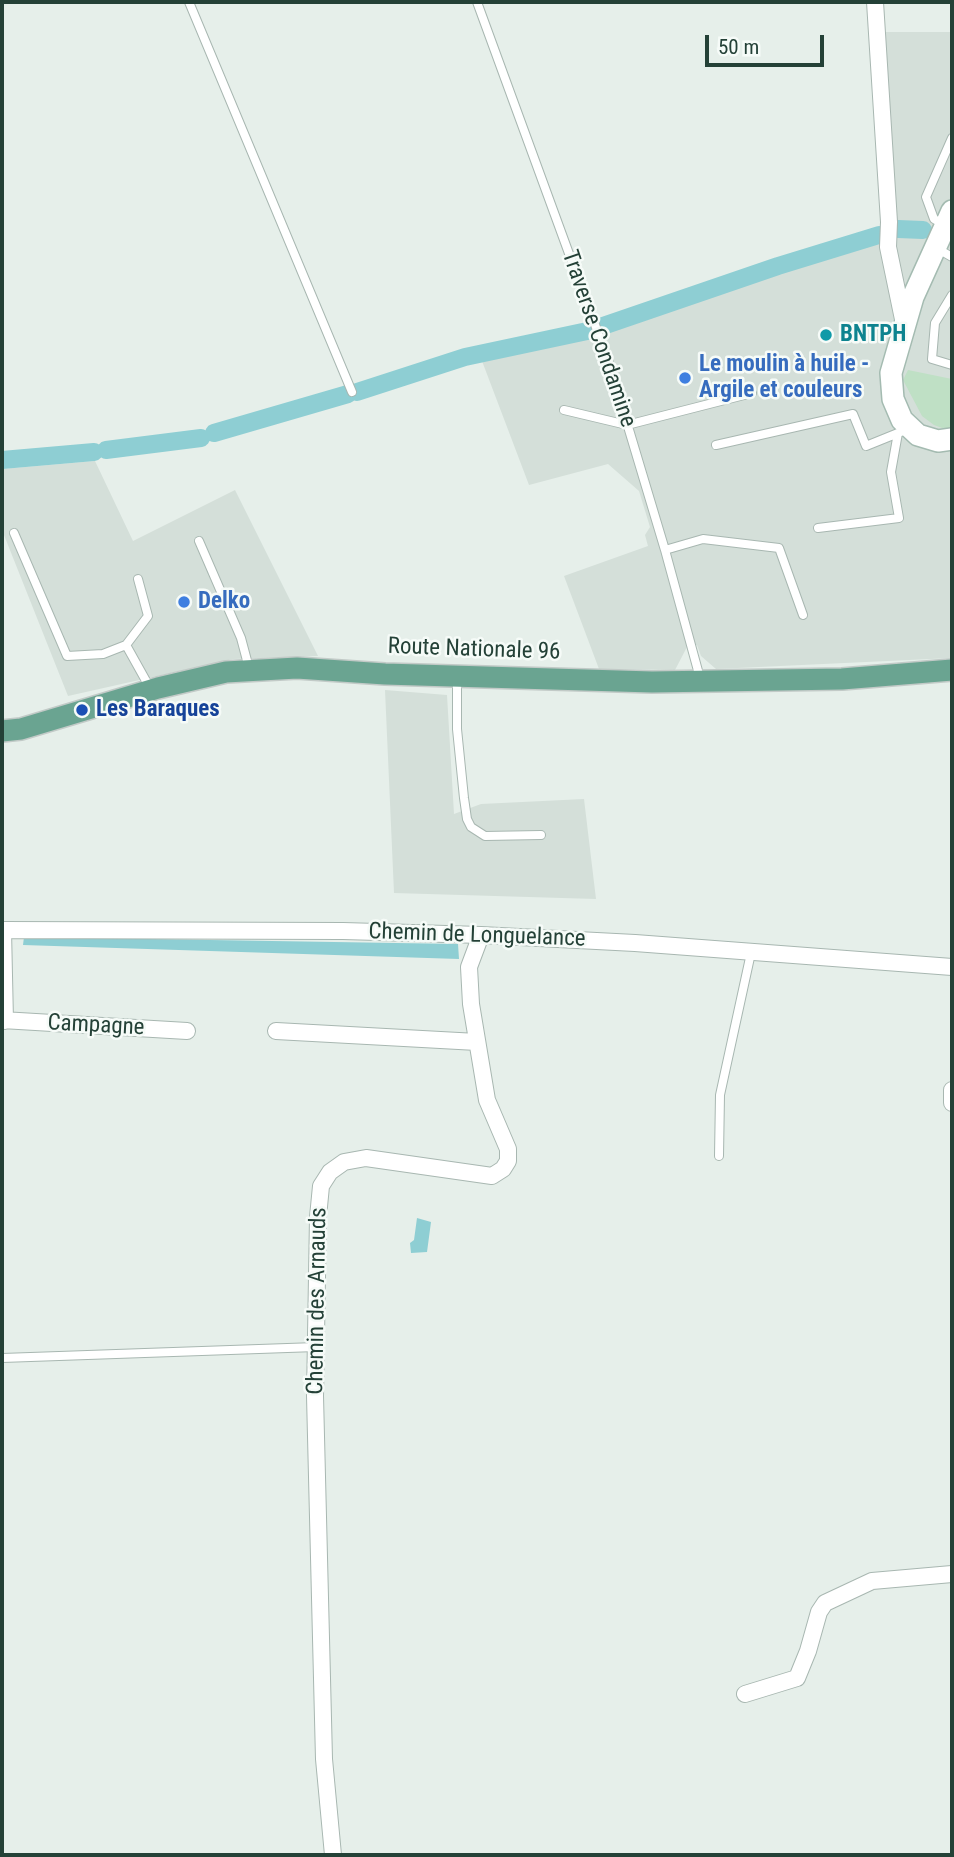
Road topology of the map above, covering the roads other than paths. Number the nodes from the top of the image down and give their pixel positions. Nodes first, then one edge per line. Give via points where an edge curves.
1 (189, 2) edge
2 (477, 2) edge
3 (875, 2) edge
4 (952, 138) edge
5 (949, 219) edge
6 (944, 252) edge
7 (952, 295) edge
8 (904, 326) junction
9 (952, 365) edge
10 (352, 392) dead end
11 (752, 393) dead end
12 (564, 410) dead end
13 (627, 425) junction
14 (904, 431) junction
15 (945, 440) edge
16 (716, 445) dead end
17 (818, 528) dead end
18 (14, 533) dead end
19 (199, 541) dead end
20 (665, 550) junction
21 (138, 579) dead end
22 (803, 615) dead end
23 (126, 645) junction
24 (952, 670) edge
25 (249, 671) junction
26 (457, 676) junction
27 (701, 681) junction
28 (151, 690) junction
29 (2, 732) edge
30 (541, 835) dead end
31 (2, 930) edge
32 (481, 934) junction
33 (751, 953) junction
34 (952, 967) edge
35 (3, 1020) edge
36 (187, 1031) dead end
37 (276, 1031) dead end
38 (477, 1042) junction
39 (952, 1090) edge
40 (952, 1103) edge
41 (719, 1156) dead end
42 (316, 1347) junction
43 (2, 1358) edge
44 (952, 1574) edge
45 (745, 1694) dead end
46 (333, 1855) edge

1 - 10 lane
2 - 13 lane, Traverse Condamine via 609,363
3 - 8 street via 888,247
4 - 5 lane via 926,197 934,219
5 - 6 street
6 - 8 street via 913,297
7 - 9 lane via 935,323 932,359
8 - 14 street via 891,373 893,399
11 - 13 lane
12 - 13 lane
13 - 20 lane, Traverse Condamine
14 - 15 street
14 - 16 lane via 866,446 853,414
14 - 17 lane via 891,472 899,518
18 - 23 lane via 67,656 103,654
19 - 25 lane via 241,638
20 - 22 lane via 703,539 779,548
20 - 27 lane, Traverse Condamine
21 - 23 lane via 148,616
23 - 28 lane
24 - 27 main road, Route Nationale 96 via 842,679
25 - 26 main road, Route Nationale 96 via 297,668
25 - 28 main road, Route Nationale 96
26 - 27 main road, Route Nationale 96
26 - 30 lane via 464,798 471,827 485,836
28 - 29 main road, Route Nationale 96
31 - 32 street, Chemin de Longuelance
31 - 35 street, Campagne
32 - 33 street, Chemin de Longuelance
32 - 38 street, Chemin des Arnauds via 469,967
33 - 34 street, Chemin de Longuelance
33 - 41 lane via 720,1095
35 - 36 street, Campagne
37 - 38 street
38 - 42 street, Chemin des Arnauds via 487,1100 508,1149 508,1161 492,1176 366,1158 344,1162 330,1172 321,1186 318,1217
39 - 40 street
42 - 43 lane
42 - 46 street, Chemin des Arnauds via 324,1759
44 - 45 street via 872,1581 825,1603 797,1678

